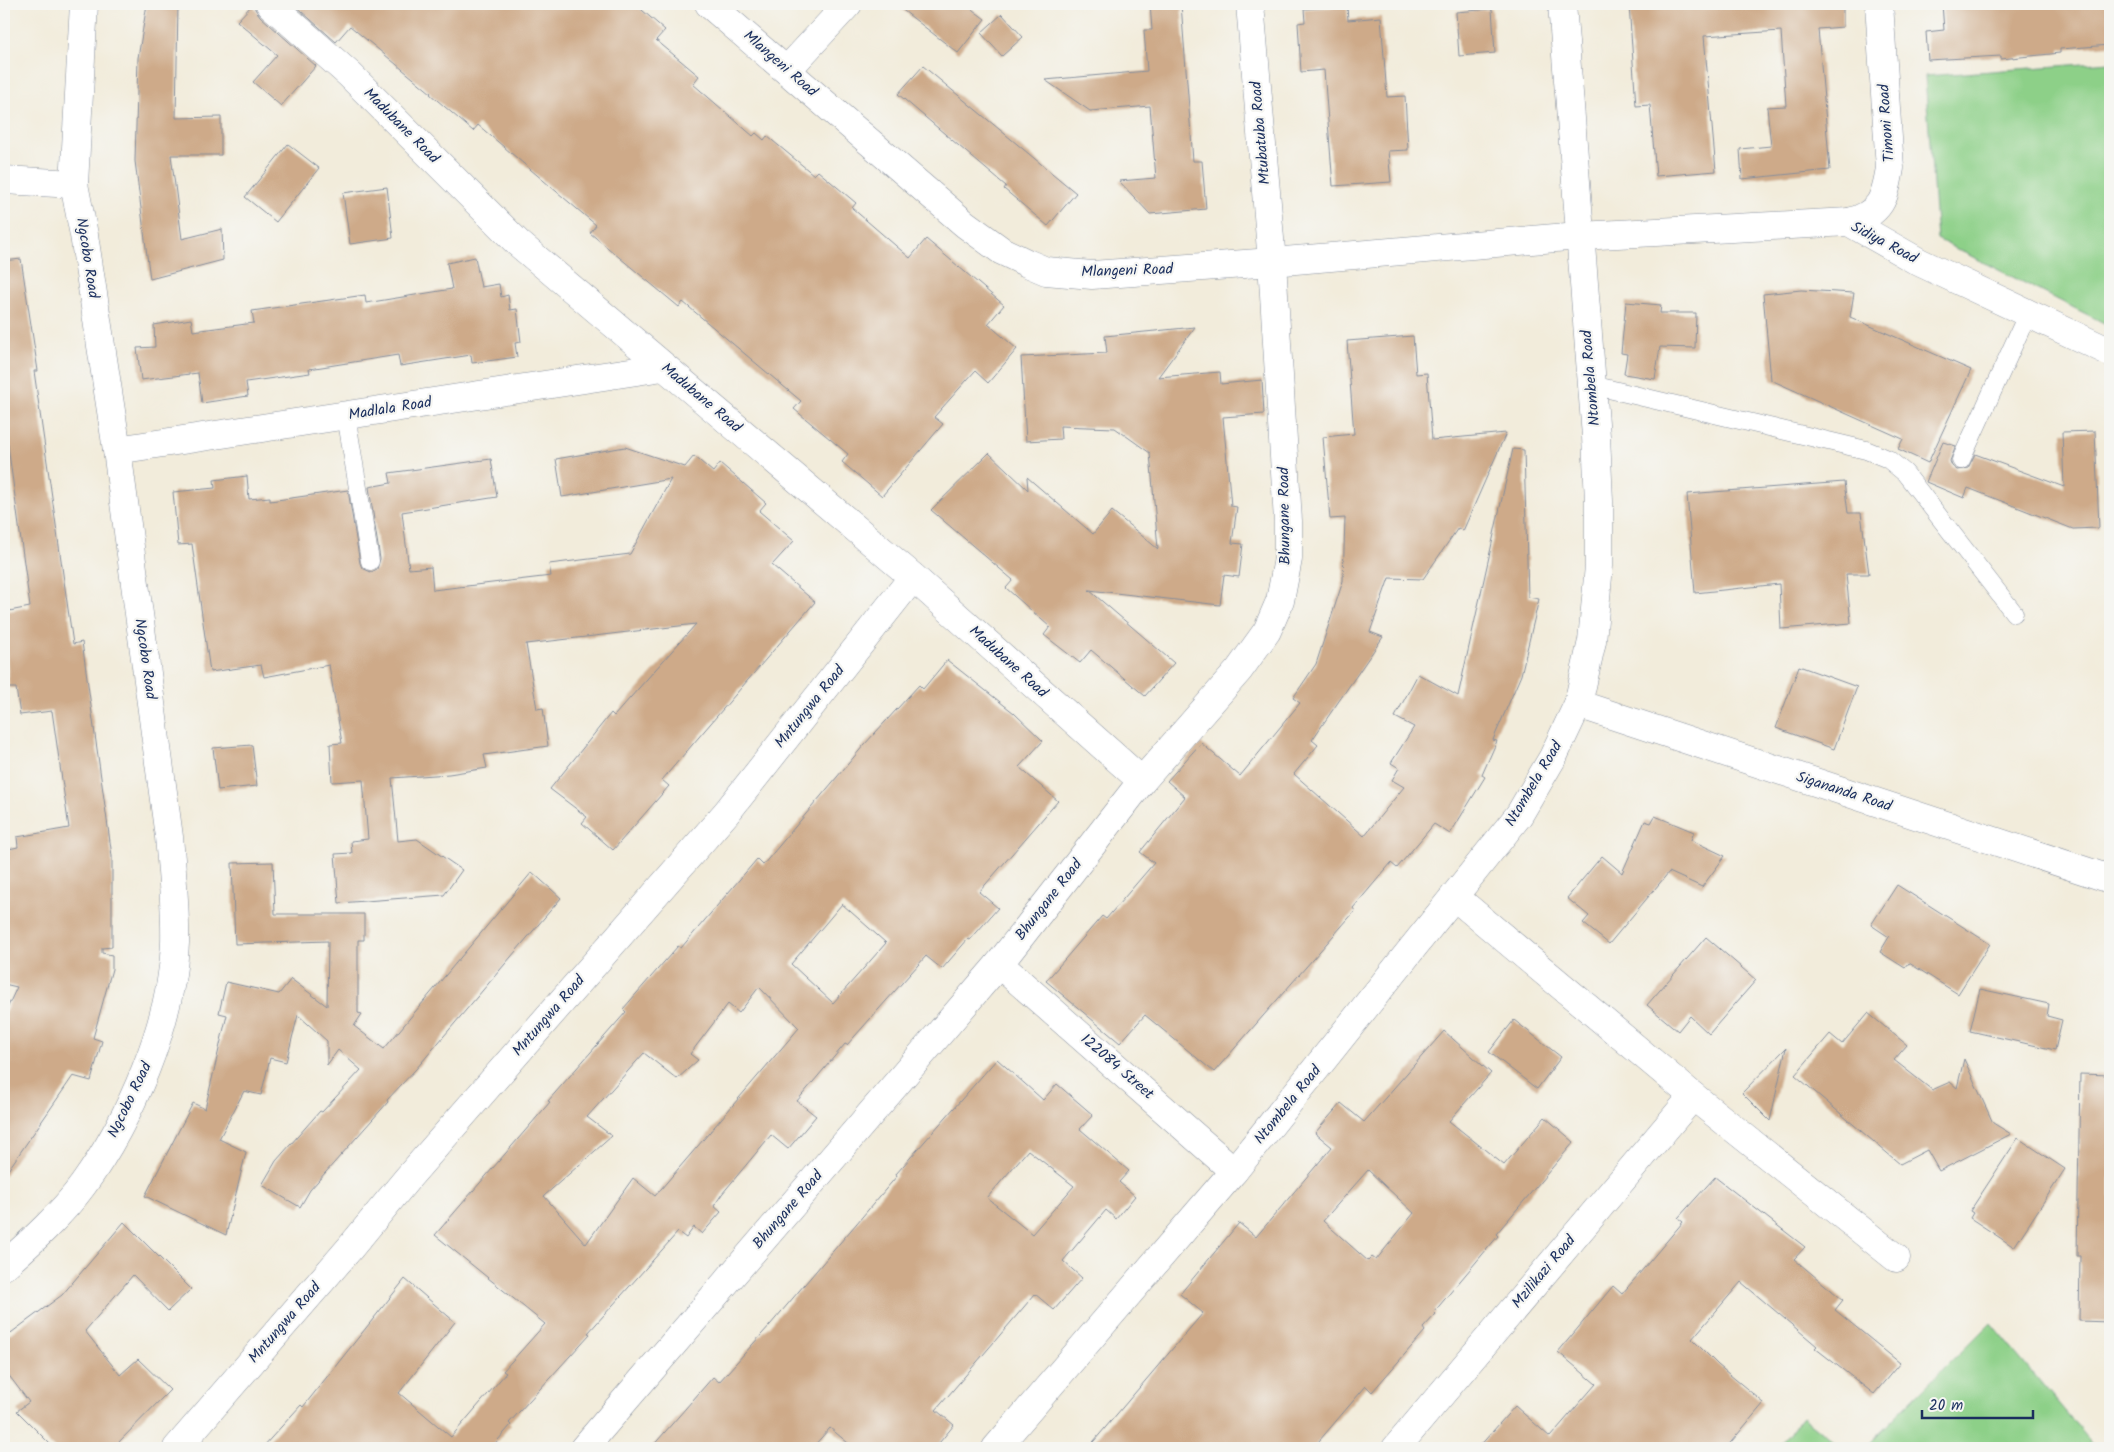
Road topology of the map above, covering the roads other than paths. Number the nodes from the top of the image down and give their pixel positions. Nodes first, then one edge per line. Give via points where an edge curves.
1 (84, 4) edge
2 (270, 4) edge
3 (709, 4) edge
4 (848, 4) edge
5 (1250, 4) edge
6 (1562, 4) edge
7 (1879, 4) edge
8 (787, 70) junction
9 (4, 180) edge
10 (74, 184) junction
11 (1849, 222) junction
12 (1579, 236) junction
13 (1272, 262) junction
14 (2028, 313) junction
15 (2110, 352) edge
16 (663, 367) junction
17 (1592, 385) junction
18 (346, 415) junction
19 (117, 450) junction
20 (1961, 460) dead end
21 (370, 561) dead end
22 (913, 577) junction
23 (2014, 613) dead end
24 (1578, 704) junction
25 (1142, 781) junction
26 (2110, 879) edge
27 (1455, 897) junction
28 (999, 964) junction
29 (1693, 1096) junction
30 (1234, 1171) junction
31 (1896, 1258) dead end
32 (4, 1266) edge
33 (177, 1448) edge
34 (584, 1448) edge
35 (996, 1448) edge
36 (1396, 1448) edge

1 - 10 street, Ngcobo Road
2 - 16 street, Madubane Road via 350,75 518,243
3 - 8 street, Mlangeni Road
4 - 8 street
5 - 13 street, Mtubatuba Road
6 - 12 street, Ntombela Road
7 - 11 street, Timoni Road via 1890,168 1886,192 1877,209 1864,219
8 - 13 street, Mlangeni Road via 965,224 1002,251 1027,264 1046,271 1092,274
9 - 10 street
10 - 19 street, Ngcobo Road
11 - 12 street, Sidiya Road
11 - 14 street, Sidiya Road via 1919,262
12 - 13 street, Mlangeni Road
12 - 17 street, Ntombela Road
13 - 25 street, Bhungane Road via 1288,521 1288,559 1280,601 1267,631 1239,670
14 - 15 street, Sidiya Road
14 - 20 lane
16 - 18 street, Madlala Road
16 - 22 street, Madubane Road
17 - 23 lane via 1866,450 1888,459 1905,473
17 - 24 street, Ntombela Road via 1599,501 1599,566 1592,640
18 - 19 street, Madlala Road
18 - 21 lane
19 - 32 street, Ngcobo Road via 169,837 175,944 168,994 149,1063 119,1126 83,1185 40,1234
22 - 25 street, Madubane Road
22 - 33 street, Mntungwa Road via 726,812
24 - 26 street, Sigananda Road
24 - 27 street, Ntombela Road via 1553,757 1519,815
25 - 28 street, Bhungane Road
27 - 29 street
27 - 30 street, Ntombela Road
28 - 30 street, 122084 Street
28 - 34 street, Bhungane Road
29 - 31 street
29 - 36 street, Mzilikazi Road
30 - 35 street, Ntombela Road

